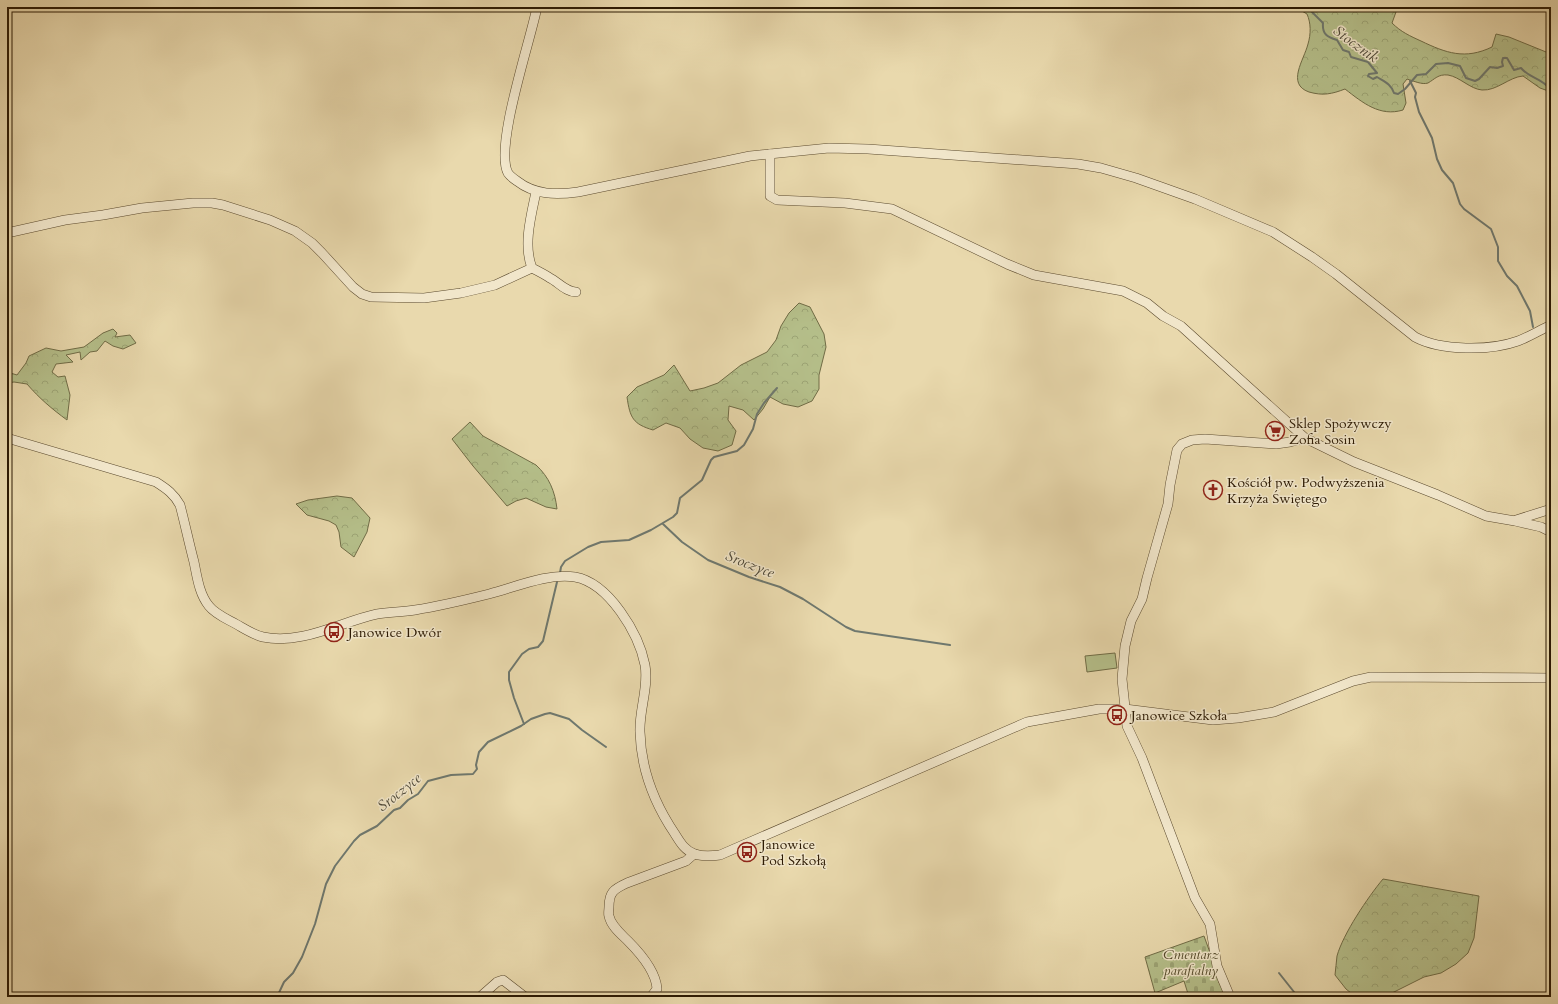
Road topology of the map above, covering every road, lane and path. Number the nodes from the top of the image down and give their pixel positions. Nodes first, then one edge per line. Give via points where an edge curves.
1 (538, 7) edge
2 (770, 154) junction
3 (536, 192) junction
4 (7, 233) edge
5 (532, 268) junction
6 (576, 292) dead end
7 (1551, 324) edge
8 (7, 438) edge
9 (1304, 438) junction
10 (1551, 509) edge
11 (1515, 521) junction
12 (1551, 532) edge
13 (1551, 678) edge
14 (1125, 709) junction
15 (694, 854) junction
16 (480, 997) edge
17 (525, 997) edge
18 (651, 997) edge
19 (1230, 997) edge

1 - 3 street via 508,124 505,161 508,173 525,188
2 - 3 street via 743,157 578,192
2 - 7 street via 828,148 868,149 1057,162 1101,168 1195,199 1273,232 1336,274 1415,337 1430,344 1447,347 1498,346 1519,341
2 - 9 street via 770,196 777,200 845,203 892,209 1034,275 1123,291 1147,303 1181,326
3 - 5 street via 528,232
4 - 5 street via 65,220 142,208 212,203 270,220 295,231 322,252 353,287 371,297 424,298 461,293 495,285
5 - 6 street via 567,290
8 - 15 street via 156,482 170,490 180,505 200,586 209,606 219,615 263,637 292,638 310,635 379,614 415,610 488,595 561,576 577,577 593,584 608,596 626,620 637,641 645,666 640,731 642,758 648,783 657,805 684,848
9 - 11 street via 1354,462 1486,516
9 - 14 street via 1276,444 1192,440 1182,444 1177,450 1168,504 1142,599 1131,621 1125,646 1122,679
10 - 11 street
11 - 12 street
13 - 14 street via 1371,678 1353,681 1274,712 1213,720
14 - 15 street via 1099,709 1027,722 720,855
14 - 19 street via 1127,726 1142,758 1195,898 1210,924 1217,966
15 - 18 street via 686,861 627,883 611,893 609,916 657,980 657,989
16 - 17 street via 503,980

